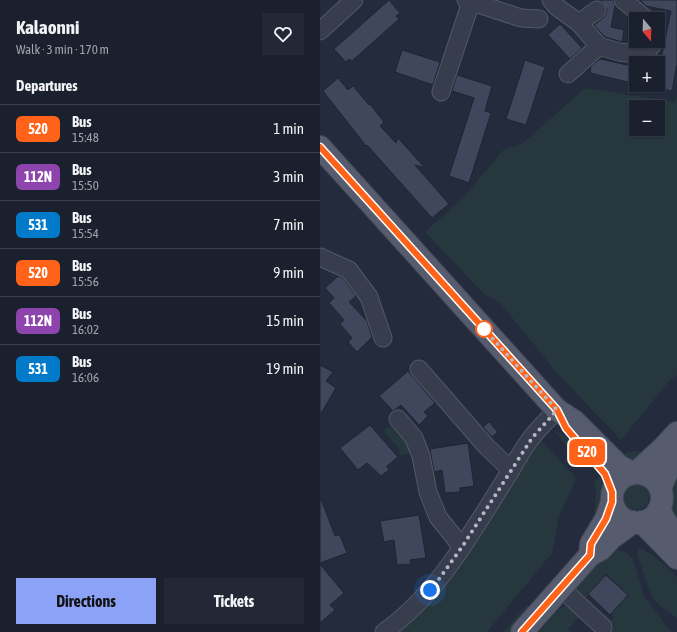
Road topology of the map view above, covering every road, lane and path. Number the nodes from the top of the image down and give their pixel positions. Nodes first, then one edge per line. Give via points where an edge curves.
1 (354, 0) edge
2 (551, 0) edge
3 (623, 0) edge
4 (468, 1) edge
5 (510, 7) edge
6 (597, 10) dead end
7 (638, 12) edge
8 (539, 19) dead end
9 (579, 23) junction
10 (320, 31) edge
11 (599, 46) junction
12 (651, 48) edge
13 (568, 74) dead end
14 (441, 92) dead end
15 (320, 147) edge
16 (320, 256) edge
17 (383, 338) dead end
18 (419, 370) dead end
19 (557, 410) junction
20 (398, 419) dead end
21 (677, 433) edge
22 (677, 453) edge
23 (512, 470) junction
24 (634, 473) junction
25 (612, 497) junction
26 (660, 499) junction
27 (638, 522) junction
28 (677, 536) edge
29 (462, 547) junction
30 (590, 555) junction
31 (677, 558) edge
32 (560, 588) junction
33 (604, 627) dead end
34 (384, 632) edge
35 (522, 632) edge

1 - 10 street
2 - 9 street
3 - 7 street
4 - 5 street
4 - 14 street
5 - 8 street via 521,18
6 - 9 street
9 - 11 street
11 - 12 street via 638,54 648,52
11 - 13 street
15 - 19 main road
16 - 17 street via 349,270 368,297
18 - 23 street via 487,447
19 - 23 street via 532,438
19 - 24 main road via 574,421 619,466
19 - 25 main road via 566,428 605,474
20 - 29 street via 414,438 419,450 428,492 438,517
21 - 24 main road
22 - 26 main road via 671,463
23 - 29 street
24 - 25 main road via 617,482
24 - 26 main road via 651,477 656,482
25 - 27 main road via 614,508 622,518
25 - 30 main road via 606,519 591,544
26 - 27 main road via 652,518
26 - 28 main road via 665,521
27 - 30 main road via 611,538 601,549
27 - 31 main road
29 - 34 street via 421,601
30 - 32 main road
32 - 33 street
32 - 35 main road

